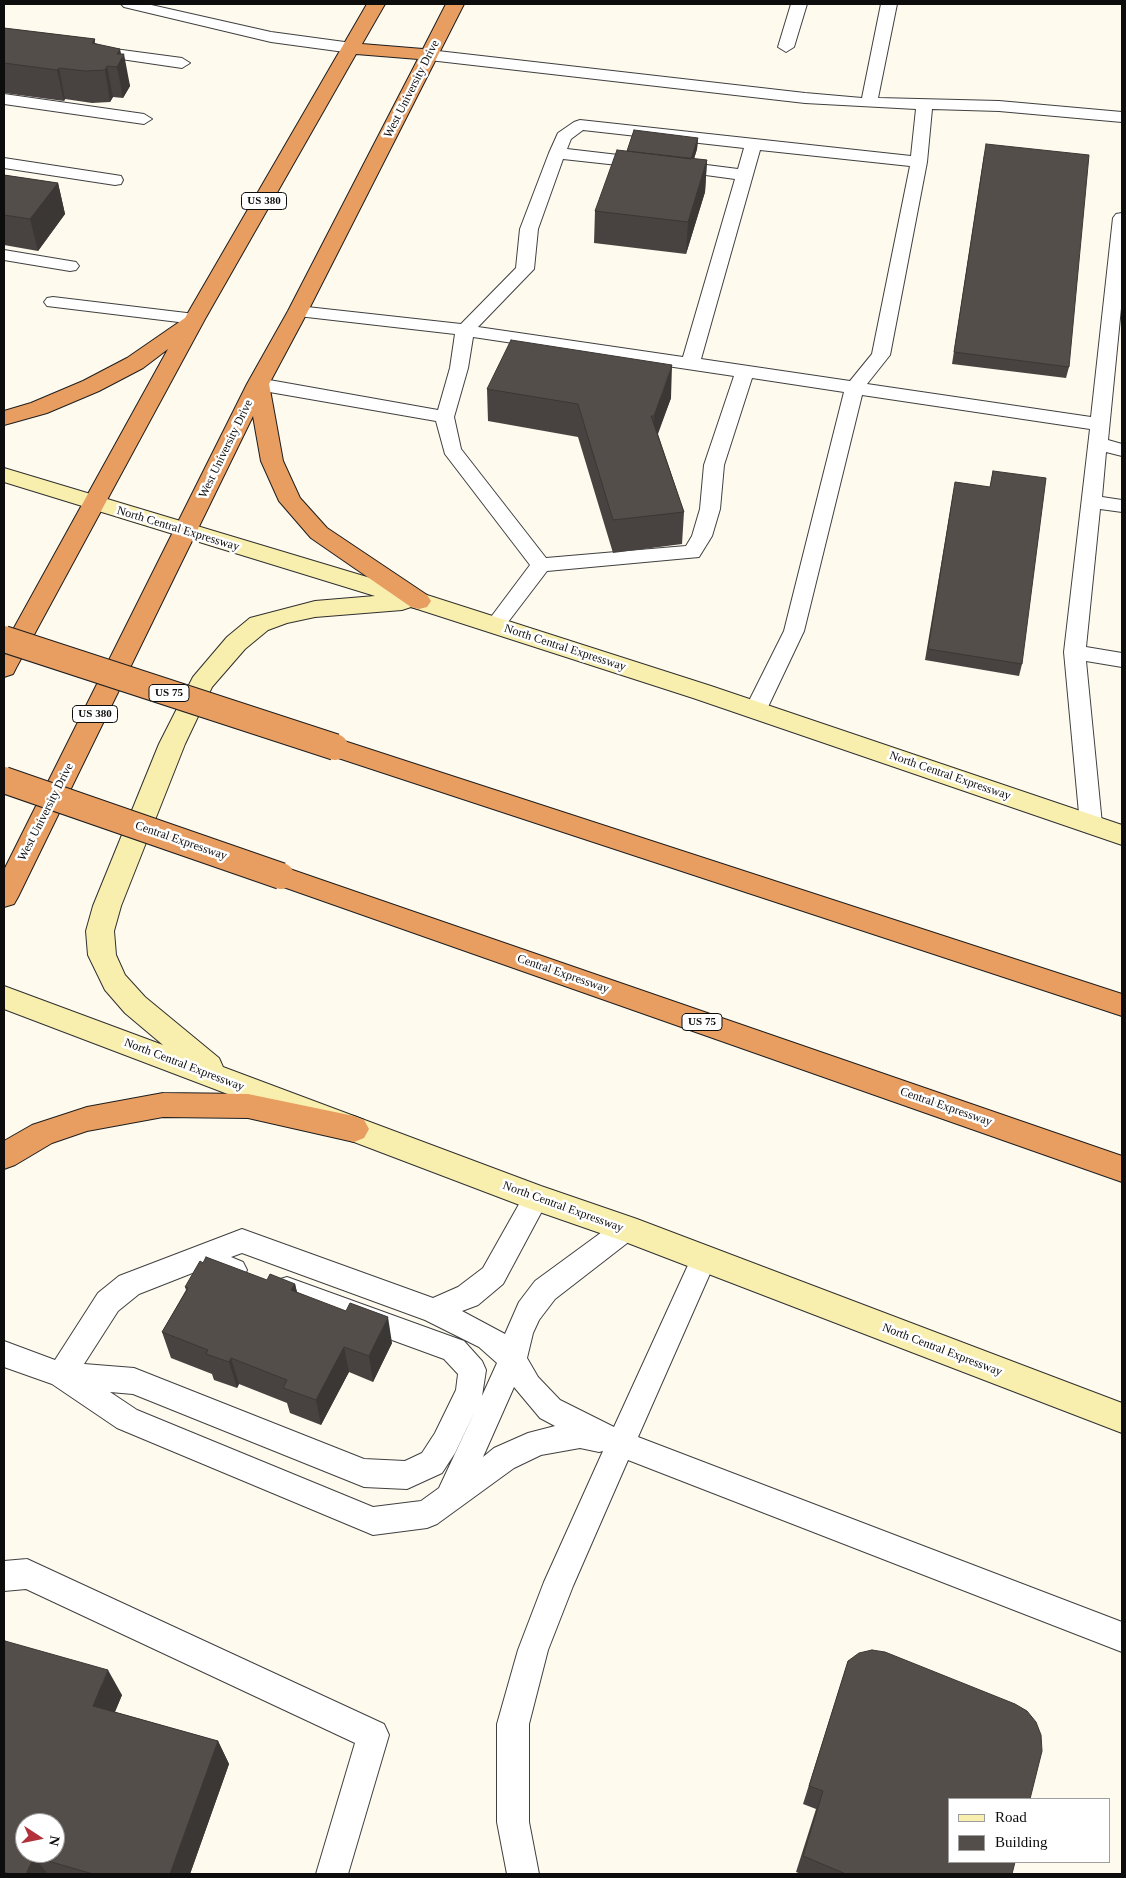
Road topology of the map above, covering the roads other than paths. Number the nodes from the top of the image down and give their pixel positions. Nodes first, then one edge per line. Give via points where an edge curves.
1 (129, 4) edge
2 (206, 4) edge
3 (376, 4) edge
4 (455, 4) edge
5 (799, 4) edge
6 (889, 4) edge
7 (188, 18) junction
8 (786, 47) dead end
9 (352, 48) junction
10 (74, 49) edge
11 (429, 55) junction
12 (182, 63) dead end
13 (4, 99) edge
14 (869, 103) junction
15 (924, 104) junction
16 (1122, 117) edge
17 (144, 119) dead end
18 (753, 144) junction
19 (558, 152) junction
20 (627, 161) edge
21 (919, 162) junction
22 (4, 163) edge
23 (691, 168) edge
24 (744, 175) junction
25 (114, 180) dead end
26 (1122, 218) edge
27 (4, 255) edge
28 (70, 266) dead end
29 (53, 302) dead end
30 (298, 311) junction
31 (195, 319) junction
32 (465, 330) junction
33 (691, 362) junction
34 (745, 370) junction
35 (258, 384) junction
36 (855, 387) junction
37 (445, 417) junction
38 (4, 418) edge
39 (1098, 434) junction
40 (1122, 450) edge
41 (4, 476) edge
42 (1093, 502) junction
43 (96, 503) junction
44 (1122, 506) edge
45 (186, 531) junction
46 (541, 564) junction
47 (419, 601) junction
48 (495, 625) junction
49 (4, 639) edge
50 (1075, 652) junction
51 (1122, 660) edge
52 (4, 668) edge
53 (756, 709) junction
54 (4, 780) edge
55 (1091, 824) junction
56 (1122, 835) edge
57 (4, 897) edge
58 (911, 936) junction
59 (1122, 992) edge
60 (4, 997) edge
61 (1122, 1005) edge
62 (227, 1080) junction
63 (354, 1129) junction
64 (4, 1156) edge
65 (1122, 1169) edge
66 (536, 1198) junction
67 (626, 1229) junction
68 (198, 1257) junction
69 (703, 1260) junction
70 (434, 1311) junction
71 (4, 1354) edge
72 (512, 1359) junction
73 (62, 1375) junction
74 (1122, 1418) edge
75 (620, 1444) junction
76 (448, 1499) junction
77 (4, 1576) edge
78 (1122, 1637) edge
79 (332, 1874) edge
80 (522, 1874) edge

1 - 7 lane
2 - 7 lane
3 - 9 highway, US 380
4 - 11 highway, West University Drive / US 380
5 - 8 lane
6 - 14 lane
7 - 9 lane via 271,37
9 - 11 highway
9 - 31 highway, US 380
10 - 12 lane
11 - 14 lane
11 - 30 highway, West University Drive / US 380
13 - 17 lane
14 - 15 lane
15 - 16 lane via 999,106
15 - 21 lane
18 - 19 lane via 580,125 564,136
18 - 21 lane
18 - 24 lane
19 - 20 lane
19 - 32 lane via 529,229 525,269
21 - 36 lane via 881,354
22 - 25 lane
23 - 24 lane
24 - 33 lane
26 - 39 lane
27 - 28 lane
29 - 31 lane
30 - 32 lane
30 - 35 highway, West University Drive / US 380
31 - 38 highway via 135,363 92,386 39,408
31 - 43 highway, US 380
32 - 33 lane
32 - 37 lane
33 - 34 lane
34 - 36 lane
34 - 46 lane via 714,466 710,509 702,536 692,552
35 - 37 lane
35 - 45 highway, West University Drive / US 380
35 - 47 highway via 272,461 290,502 319,533
36 - 39 lane
36 - 53 lane via 794,631
37 - 46 lane via 452,450
39 - 40 lane
39 - 42 lane
41 - 43 main road, North Central Expressway
42 - 44 lane
42 - 50 lane
43 - 45 main road, North Central Expressway
43 - 52 highway, US 380
45 - 47 main road, North Central Expressway
45 - 57 highway, West University Drive / US 380
46 - 48 lane
47 - 48 main road, North Central Expressway
47 - 62 main road via 315,609 283,616 259,624 236,643 202,683 172,744 107,906 100,931 102,955 115,982 135,1005
48 - 53 main road, North Central Expressway
49 - 58 highway, US 75, bridge
50 - 51 lane
50 - 55 lane
53 - 55 main road, North Central Expressway
54 - 65 highway, Central Expressway / US 75, bridge
55 - 56 main road, North Central Expressway
58 - 59 highway
58 - 61 highway, US 75
60 - 62 main road, North Central Expressway
62 - 63 main road, North Central Expressway
63 - 64 highway via 248,1106 163,1105 87,1119 42,1134
63 - 66 main road, North Central Expressway
66 - 67 main road, North Central Expressway
66 - 70 lane via 493,1276 468,1296
67 - 69 main road, North Central Expressway
67 - 72 lane via 545,1290 529,1311
68 - 70 lane via 242,1241
68 - 73 lane via 129,1285 108,1302
68 - 73 lane via 454,1350 472,1370 470,1391 432,1463 407,1475 364,1473 134,1381
69 - 74 main road, North Central Expressway
69 - 75 lane
70 - 72 lane via 488,1338
71 - 73 lane
72 - 75 lane via 528,1386 550,1409
72 - 76 lane
73 - 76 lane via 127,1418 373,1521 427,1514
75 - 76 lane via 580,1435 538,1442 504,1458
75 - 78 lane
75 - 80 lane via 536,1641 513,1724 513,1822
77 - 79 lane via 27,1574 372,1735

